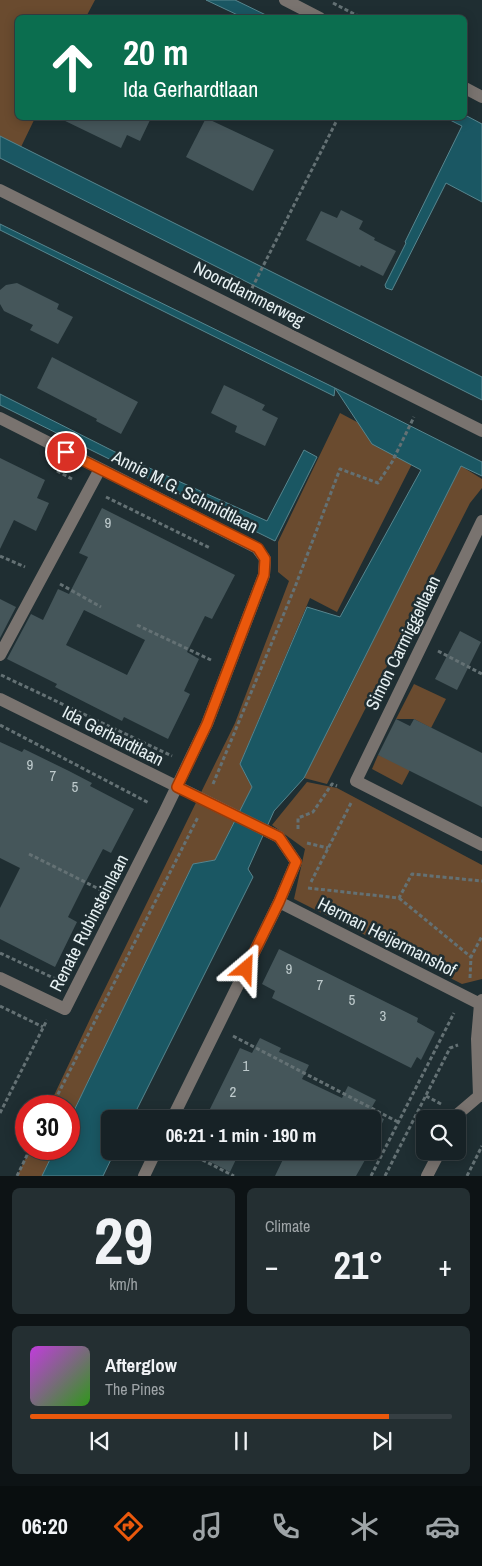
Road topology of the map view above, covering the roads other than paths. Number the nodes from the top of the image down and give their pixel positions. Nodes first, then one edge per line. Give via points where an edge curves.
1 (285, 0) edge
2 (314, 15) edge
3 (467, 89) edge
4 (482, 97) edge
5 (0, 190) edge
6 (0, 418) edge
7 (482, 431) edge
8 (100, 469) junction
9 (482, 521) edge
10 (0, 655) edge
11 (0, 699) edge
12 (177, 787) junction
13 (482, 845) edge
14 (279, 902) junction
15 (0, 978) edge
16 (481, 1002) edge
17 (481, 1096) edge
18 (176, 1110) edge
19 (463, 1110) edge
20 (152, 1160) edge
21 (435, 1160) edge
22 (144, 1176) edge
23 (427, 1176) edge

1 - 2 street
3 - 4 street
5 - 7 street, Noorddammerweg
6 - 8 street, Annie M.G. Schmidtlaan
8 - 10 street
8 - 12 street, Annie M.G. Schmidtlaan via 258,548 265,559 264,575 207,724
9 - 13 street, Simon Carmiggeltlaan via 358,786
11 - 12 street, Ida Gerhardtlaan
12 - 14 street, Ida Gerhardtlaan via 279,837 296,862
12 - 15 street, Renate Rubinsteinlaan via 65,1009
14 - 16 street, Herman Heijermanshof
14 - 18 street
16 - 17 street via 477,1035
17 - 19 street
20 - 22 street
21 - 23 street

